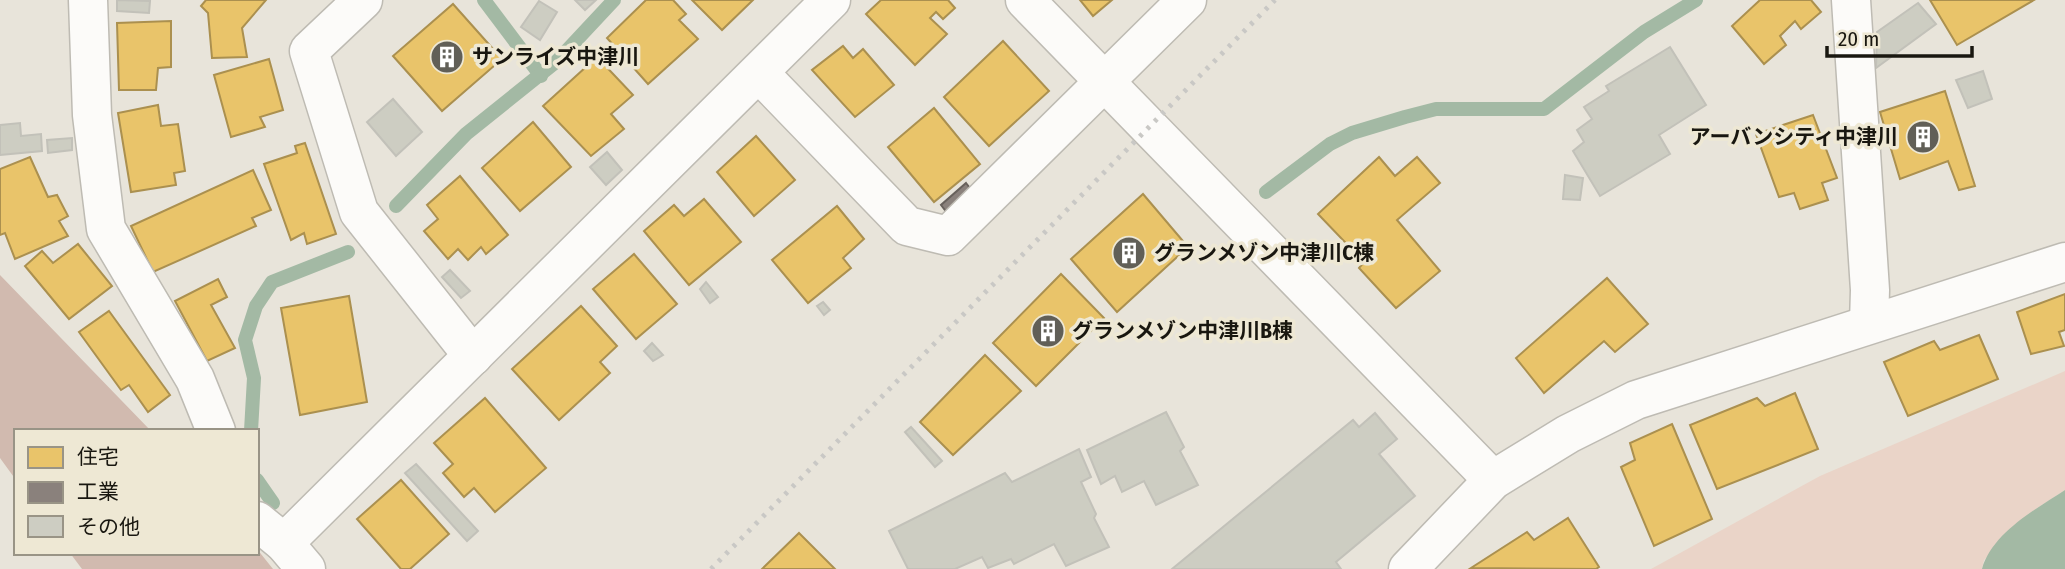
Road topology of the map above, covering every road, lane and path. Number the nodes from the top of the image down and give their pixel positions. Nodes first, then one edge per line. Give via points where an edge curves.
1 (88, 0) edge
2 (363, 0) edge
3 (831, 0) edge
4 (1025, 0) edge
5 (1187, 0) edge
6 (1850, 0) edge
7 (760, 74) junction
8 (1106, 82) junction
9 (2065, 262) edge
10 (1869, 323) junction
11 (473, 356) junction
12 (215, 429) edge
13 (1493, 480) junction
14 (282, 544) edge
15 (1408, 569) edge

1 - 12 street via 92,115 106,229 195,379
2 - 11 street via 309,51 359,212
3 - 7 street
4 - 8 street
5 - 8 street
6 - 10 street
7 - 8 street via 907,226 948,236
7 - 11 street
8 - 13 street
9 - 10 street
10 - 13 street via 1636,400 1567,434
11 - 14 street
13 - 15 street

